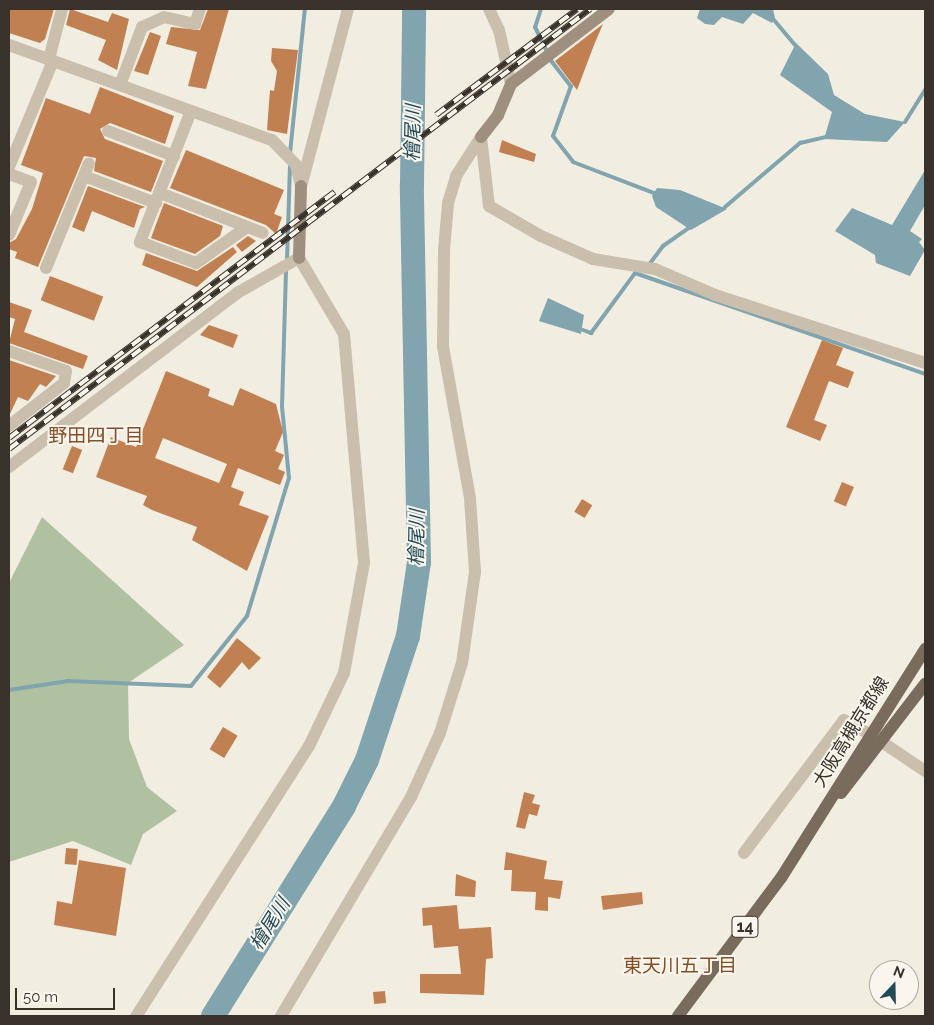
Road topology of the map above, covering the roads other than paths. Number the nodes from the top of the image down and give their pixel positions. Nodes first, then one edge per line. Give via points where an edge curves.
1 (62, 9) edge
2 (200, 9) edge
3 (348, 9) edge
4 (489, 9) edge
5 (609, 9) edge
6 (9, 45) edge
7 (51, 60) junction
8 (511, 84) junction
9 (120, 86) junction
10 (192, 111) junction
11 (108, 131) dead end
12 (481, 137) junction
13 (174, 156) junction
14 (89, 163) dead end
15 (9, 167) edge
16 (9, 174) edge
17 (84, 176) junction
18 (302, 186) junction
19 (158, 198) junction
20 (247, 227) junction
21 (263, 233) dead end
22 (9, 235) edge
23 (300, 258) junction
24 (46, 268) dead end
25 (9, 352) edge
26 (925, 363) edge
27 (9, 426) edge
28 (9, 467) edge
29 (925, 649) edge
30 (925, 684) edge
31 (869, 734) junction
32 (882, 742) junction
33 (925, 771) edge
34 (809, 835) junction
35 (744, 853) dead end
36 (136, 1016) edge
37 (281, 1016) edge
38 (678, 1016) edge

1 - 7 street
2 - 9 street via 195,24 164,17 142,27
3 - 18 street
4 - 8 street via 500,30
5 - 8 street
6 - 7 street
7 - 9 street
7 - 15 street
8 - 12 street via 498,115
9 - 10 street
10 - 13 street
10 - 18 street via 272,140 296,164
11 - 13 street
12 - 26 street via 489,206 540,236 593,259 655,270 715,295
12 - 37 street via 456,176 448,202 444,250 443,347 470,498 475,572 462,663 440,733 411,798
13 - 19 street
14 - 17 street
16 - 22 street via 31,182
17 - 19 street
17 - 24 street via 50,241
18 - 23 street
19 - 20 street
19 - 20 street via 140,242 196,263
20 - 21 street
23 - 28 street via 237,293
23 - 36 street via 344,334 364,563 344,672 309,746
25 - 27 street via 66,371 64,383
29 - 31 main road, 大阪高槻京都線 / 14
30 - 32 main road, 大阪高槻京都線 / 14
31 - 34 main road, 大阪高槻京都線 / 14
31 - 35 street via 844,720
32 - 33 street
32 - 34 main road, 大阪高槻京都線 / 14
34 - 38 main road, 大阪高槻京都線 / 14

